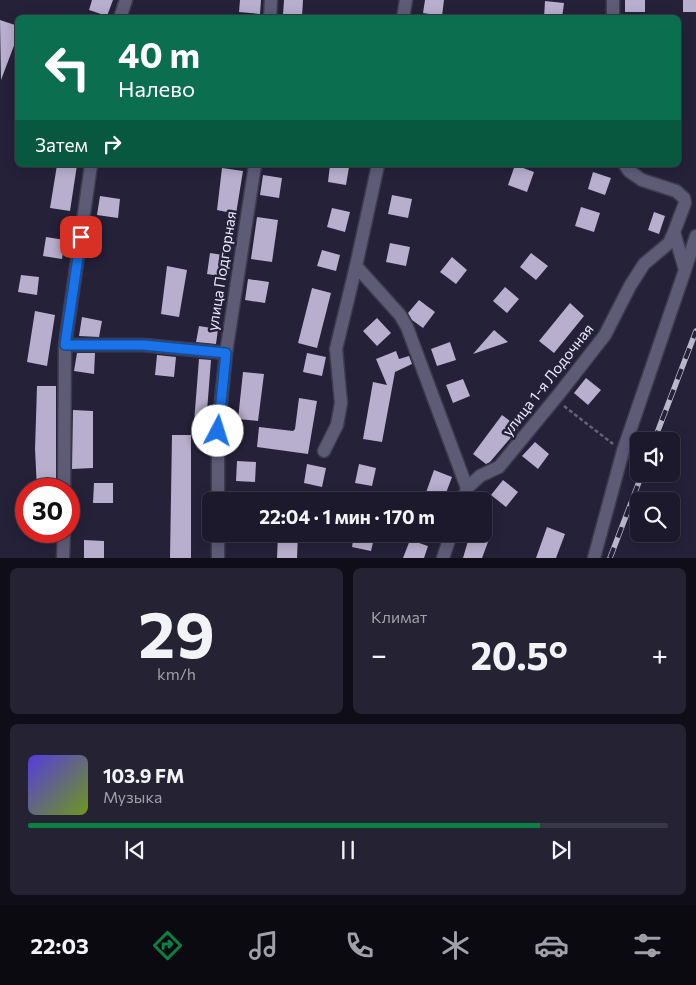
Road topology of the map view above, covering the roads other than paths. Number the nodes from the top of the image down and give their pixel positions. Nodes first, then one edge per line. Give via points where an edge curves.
1 (126, 0) edge
2 (272, 0) edge
3 (406, 0) edge
4 (613, 0) edge
5 (121, 15) edge
6 (270, 15) edge
7 (404, 15) edge
8 (613, 15) edge
9 (91, 167) edge
10 (254, 167) edge
11 (378, 167) edge
12 (626, 167) edge
13 (674, 232) junction
14 (696, 236) edge
15 (356, 266) junction
16 (685, 270) junction
17 (65, 345) junction
18 (226, 353) junction
19 (324, 451) dead end
20 (64, 478) edge
21 (467, 488) junction
22 (218, 492) edge
23 (466, 492) edge
24 (218, 542) edge
25 (448, 542) edge
26 (64, 543) edge
27 (64, 558) edge
28 (218, 558) edge
29 (443, 558) edge
30 (594, 558) edge

1 - 5 street
2 - 6 street
3 - 7 street
4 - 8 street
9 - 17 street
10 - 18 street, улица Подгорная
11 - 15 street
12 - 13 street, улица 1-я Лодочная via 642,180 676,190 684,198 685,204
13 - 16 street
13 - 21 street, улица 1-я Лодочная via 669,243 644,264 605,335 554,400 499,467 480,476
14 - 16 street
15 - 19 street via 336,349 341,403 337,425
15 - 21 street via 407,327
16 - 30 street via 623,451
17 - 18 street via 143,345
17 - 20 street
18 - 22 street, улица Подгорная via 218,431
21 - 23 street
24 - 28 street
25 - 29 street
26 - 27 street

